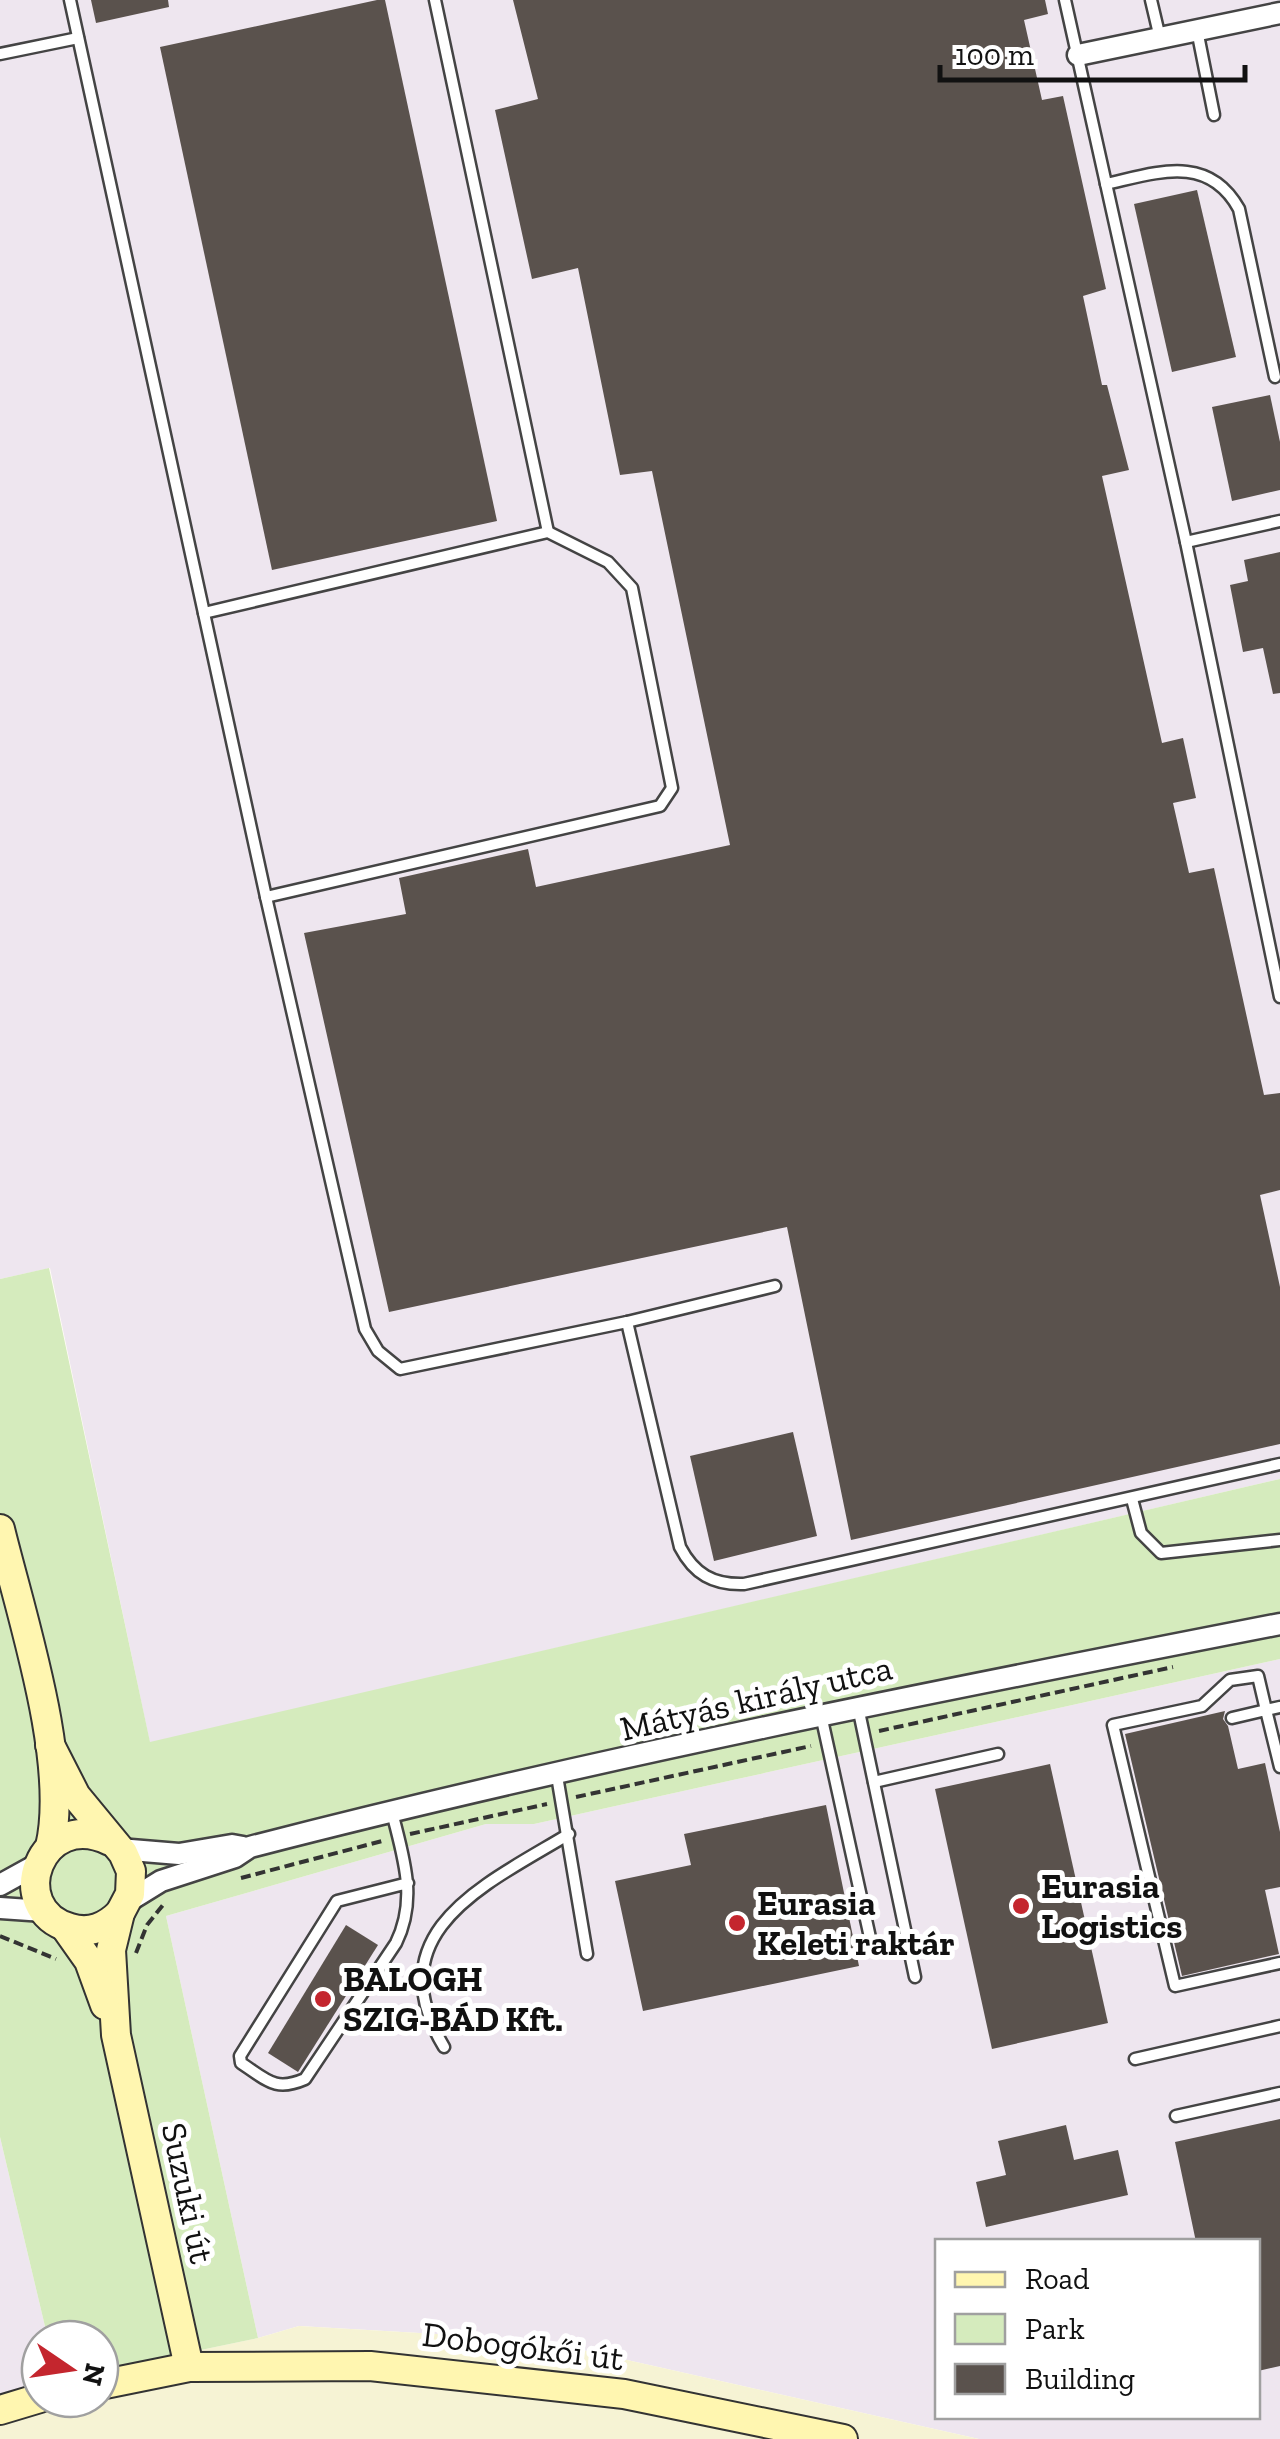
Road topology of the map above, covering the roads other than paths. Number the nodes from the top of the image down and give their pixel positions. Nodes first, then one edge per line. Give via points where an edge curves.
1 (70, 0) edge
2 (436, 0) edge
3 (1065, 0) edge
4 (1151, 0) edge
5 (1271, 9) edge
6 (1197, 30) junction
7 (78, 38) junction
8 (1160, 38) junction
9 (0, 54) edge
10 (1078, 55) junction
11 (1214, 115) dead end
12 (1106, 184) junction
13 (1275, 377) dead end
14 (1280, 522) edge
15 (548, 532) junction
16 (1186, 542) junction
17 (204, 613) junction
18 (266, 897) junction
19 (1277, 963) edge
20 (1280, 997) edge
21 (775, 1286) dead end
22 (627, 1322) junction
23 (1280, 1464) edge
24 (1132, 1499) junction
25 (0, 1529) edge
26 (1280, 1540) edge
27 (1280, 1624) edge
28 (858, 1707) junction
29 (1280, 1707) edge
30 (1266, 1710) junction
31 (822, 1715) junction
32 (1232, 1718) dead end
33 (50, 1745) junction
34 (998, 1754) dead end
35 (1280, 1768) edge
36 (557, 1776) junction
37 (874, 1782) junction
38 (392, 1810) junction
39 (569, 1834) junction
40 (114, 1845) junction
41 (250, 1848) junction
42 (44, 1855) junction
43 (408, 1883) junction
44 (0, 1885) edge
45 (0, 1908) edge
46 (124, 1908) junction
47 (55, 1919) junction
48 (871, 1942) dead end
49 (587, 1954) dead end
50 (1280, 1962) edge
51 (916, 1978) dead end
52 (1280, 2026) edge
53 (116, 2035) junction
54 (444, 2048) dead end
55 (1134, 2060) dead end
56 (1280, 2093) edge
57 (1176, 2116) dead end
58 (189, 2367) junction
59 (120, 2381) edge
60 (843, 2439) edge

1 - 7 lane
2 - 15 lane
3 - 10 lane
4 - 8 lane
5 - 6 street
6 - 8 street
6 - 11 lane
7 - 9 lane
7 - 17 lane
8 - 10 street
10 - 12 lane
12 - 13 lane via 1189,170 1234,199
12 - 16 lane
14 - 16 lane
15 - 17 lane
15 - 18 lane via 608,562 632,588 672,788 660,806
16 - 19 lane
17 - 18 lane
18 - 22 lane via 365,1329 378,1351 400,1369
19 - 20 lane
21 - 22 lane
22 - 24 lane via 680,1546 694,1569 716,1582 744,1584
23 - 24 lane
24 - 26 lane via 1140,1532 1161,1552
25 - 33 main road
27 - 28 street, Mátyás király utca
28 - 31 street, Mátyás király utca
28 - 37 lane
29 - 30 lane
30 - 32 lane
30 - 35 lane
30 - 50 lane via 1258,1676 1230,1680 1202,1706 1114,1725 1175,1986
31 - 36 street, Mátyás király utca
31 - 48 lane
33 - 40 main road via 76,1796
33 - 42 main road via 56,1811
34 - 37 lane
36 - 38 street, Mátyás király utca
36 - 39 lane
37 - 51 lane
38 - 41 street, Mátyás király utca
38 - 43 lane
39 - 49 lane
39 - 54 lane via 478,1890 434,1933 424,1963 424,1997
40 - 41 street, Mátyás király utca via 178,1854
40 - 42 main road via 77,1834
40 - 46 main road via 132,1876
41 - 46 street, Mátyás király utca via 171,1877
42 - 44 street
42 - 47 main road via 35,1887
43 - 43 lane via 396,1942 305,2078 286,2087 272,2084 241,2063 337,1901
45 - 47 street
46 - 47 main road via 94,1930
46 - 53 main road via 110,1964
47 - 53 main road via 89,1962
52 - 55 lane
53 - 58 main road, Suzuki út
56 - 57 lane
58 - 59 main road, Dobogókői út
58 - 60 main road, Dobogókői út via 370,2366 510,2381 624,2394

